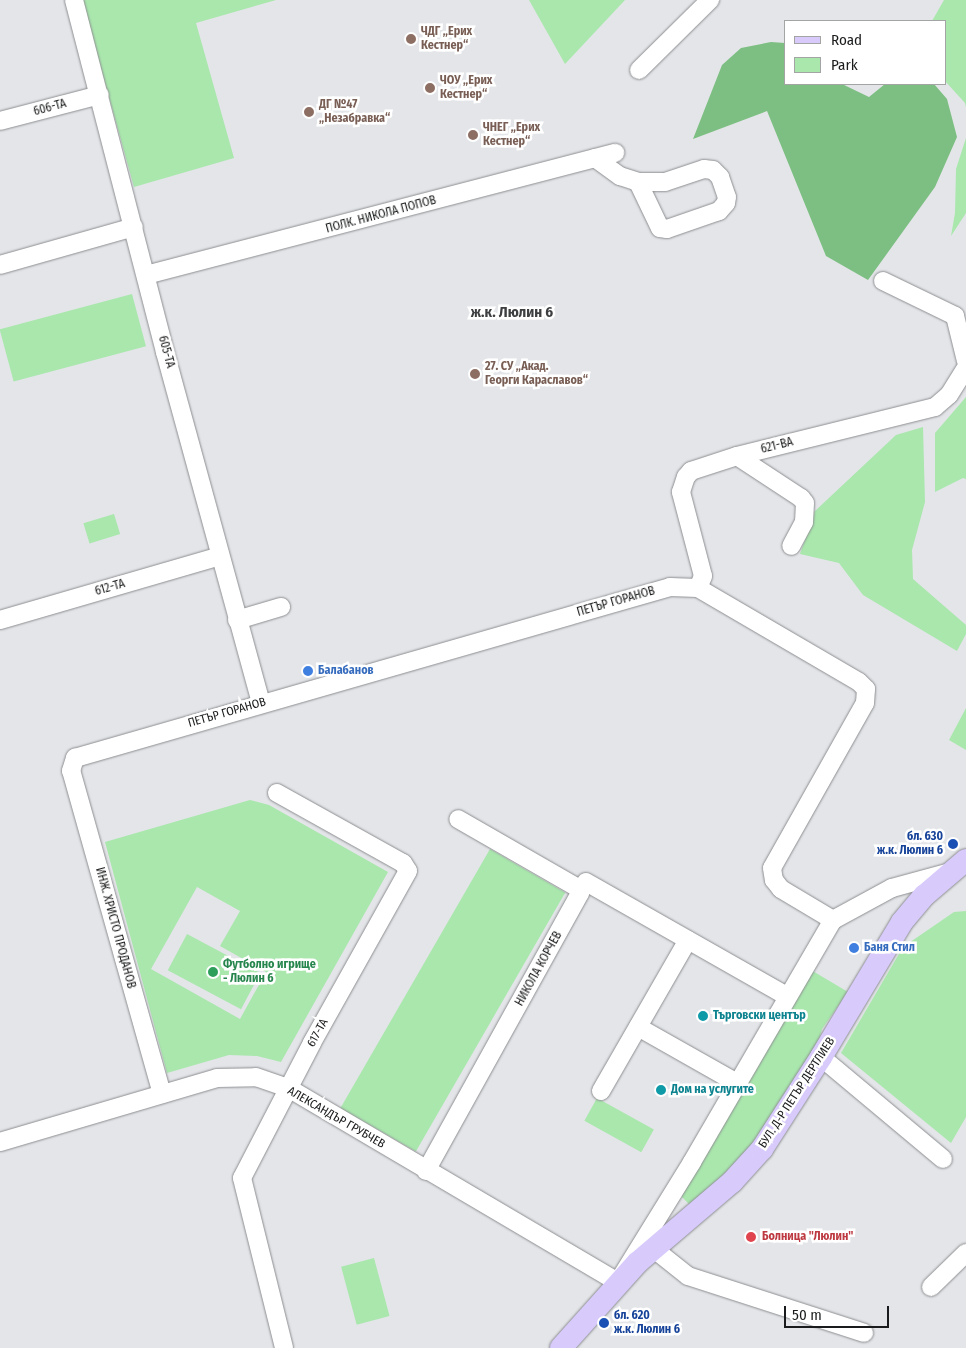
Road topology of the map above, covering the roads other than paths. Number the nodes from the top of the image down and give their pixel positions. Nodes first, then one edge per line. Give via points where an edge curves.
1 (74, 0) edge
2 (710, 0) edge
3 (639, 70) dead end
4 (100, 96) junction
5 (0, 121) edge
6 (615, 153) dead end
7 (595, 158) junction
8 (638, 182) junction
9 (134, 227) junction
10 (0, 265) edge
11 (146, 275) junction
12 (883, 281) dead end
13 (966, 361) edge
14 (966, 368) edge
15 (737, 456) junction
16 (791, 546) dead end
17 (220, 556) junction
18 (698, 588) junction
19 (281, 607) dead end
20 (0, 620) edge
21 (237, 620) junction
22 (261, 703) junction
23 (72, 762) joint
24 (277, 793) dead end
25 (458, 819) dead end
26 (959, 865) edge
27 (586, 882) dead end
28 (833, 920) junction
29 (688, 940) junction
30 (787, 996) junction
31 (638, 1027) junction
32 (821, 1057) junction
33 (737, 1083) junction
34 (290, 1089) junction
35 (601, 1092) dead end
36 (162, 1094) junction
37 (0, 1142) edge
38 (943, 1159) dead end
39 (426, 1171) junction
40 (654, 1248) junction
41 (966, 1253) edge
42 (618, 1282) junction
43 (931, 1287) dead end
44 (864, 1333) dead end
45 (284, 1348) edge
46 (561, 1348) edge

1 - 4 street, 605-ТА
2 - 3 street
4 - 5 street, 606-ТА
4 - 9 street, 605-ТА
6 - 7 street, ПОЛК. НИКОЛА ПОПОВ
7 - 8 street via 620,176
7 - 11 street, ПОЛК. НИКОЛА ПОПОВ
8 - 8 street via 665,182 704,169 713,170 720,177 726,203 719,211 667,230 660,228
9 - 10 street
9 - 11 street, 605-ТА
11 - 17 street, 605-ТА
12 - 13 street via 954,316
14 - 15 street, 621-ВА via 949,395 936,407
15 - 16 street via 805,503 804,522
15 - 18 street, 621-ВА via 698,468 682,484 681,492 703,576
17 - 20 street, 612-ТА
17 - 21 street, 605-ТА
18 - 22 street, ПЕТЪР ГОРАНОВ via 670,587
18 - 28 street, ПЕТЪР ГОРАНОВ via 866,689 865,703 772,868 774,880 781,888
19 - 21 street
21 - 22 street, 605-ТА
22 - 23 street, ПЕТЪР ГОРАНОВ via 78,755
23 - 36 street, ИНЖ. ХРИСТО ПРОДАНОВ via 71,771
24 - 34 street, 617-ТА via 403,863 408,871
25 - 39 street, НИКОЛА КОРЧЕВ via 578,888 580,893
26 - 28 street via 892,888
26 - 32 main road, БУЛ. Д-Р ПЕТЪР ДЕРТЛИЕВ via 925,895 902,922
27 - 29 street
28 - 30 street
29 - 30 street
29 - 31 street
30 - 33 street
31 - 33 street
31 - 35 street
32 - 38 street
32 - 40 main road, БУЛ. Д-Р ПЕТЪР ДЕРТЛИЕВ via 762,1149 732,1182
33 - 42 street
34 - 36 street, АЛЕКСАНДЪР ГРУБЧЕВ via 256,1076 217,1078
34 - 39 street, АЛЕКСАНДЪР ГРУБЧЕВ
34 - 45 street, 617-ТА via 242,1178
36 - 37 street, АЛЕКСАНДЪР ГРУБЧЕВ
39 - 42 street, АЛЕКСАНДЪР ГРУБЧЕВ
40 - 42 main road, БУЛ. Д-Р ПЕТЪР ДЕРТЛИЕВ
40 - 44 street via 688,1276
41 - 43 street
42 - 46 main road, БУЛ. Д-Р ПЕТЪР ДЕРТЛИЕВ

